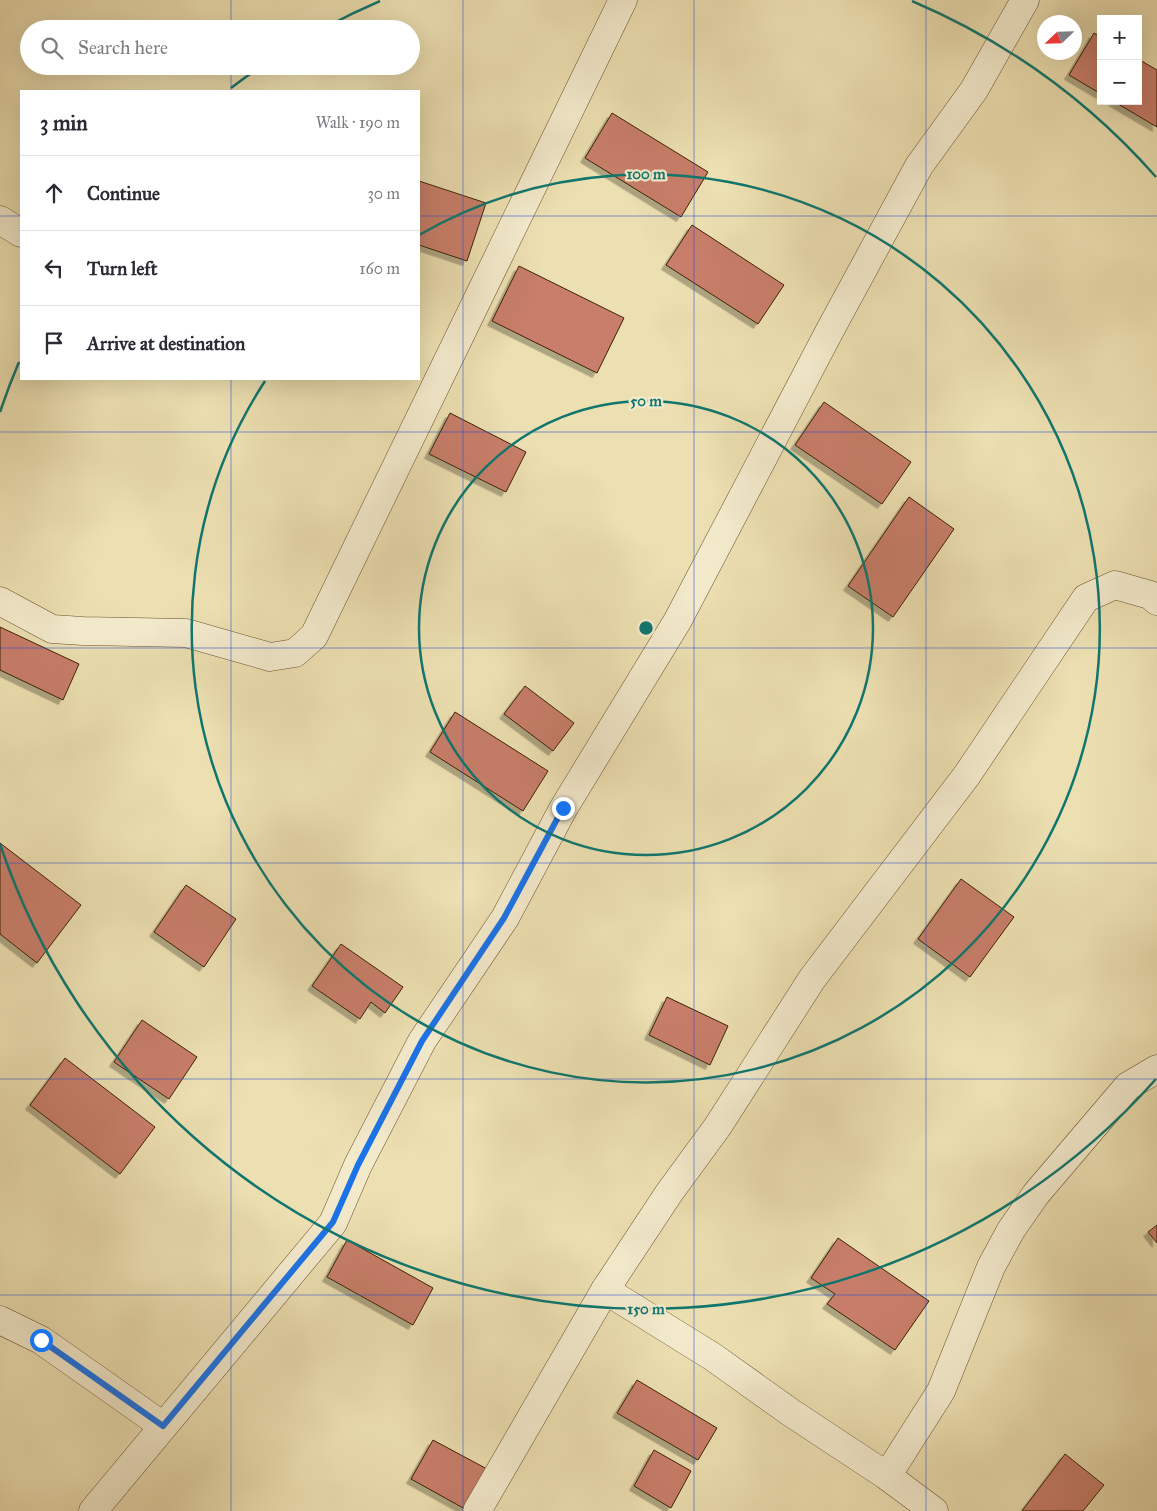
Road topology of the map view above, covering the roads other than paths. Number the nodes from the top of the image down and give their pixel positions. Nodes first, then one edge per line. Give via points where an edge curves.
1 (623, 0) edge
2 (1025, 0) edge
3 (0, 220) edge
4 (20, 232) edge
5 (0, 601) edge
6 (1157, 601) edge
7 (1157, 1069) edge
8 (605, 1290) junction
9 (0, 1320) edge
10 (163, 1426) junction
11 (887, 1476) junction
12 (93, 1511) edge
13 (477, 1511) edge
14 (934, 1511) edge

1 - 5 street via 314,636 295,653 270,657 186,633 52,629
2 - 10 street via 974,90 919,166 828,332 678,620 563,808 504,918 422,1041 358,1165 333,1222
3 - 4 street
6 - 8 street via 1150,595 1115,584 1086,598 967,775 812,979 718,1126
7 - 11 street via 1128,1086 1036,1194 1011,1230 990,1267 941,1391
8 - 11 street via 713,1357
8 - 13 street
9 - 10 street via 41,1340
10 - 12 street
11 - 14 street

